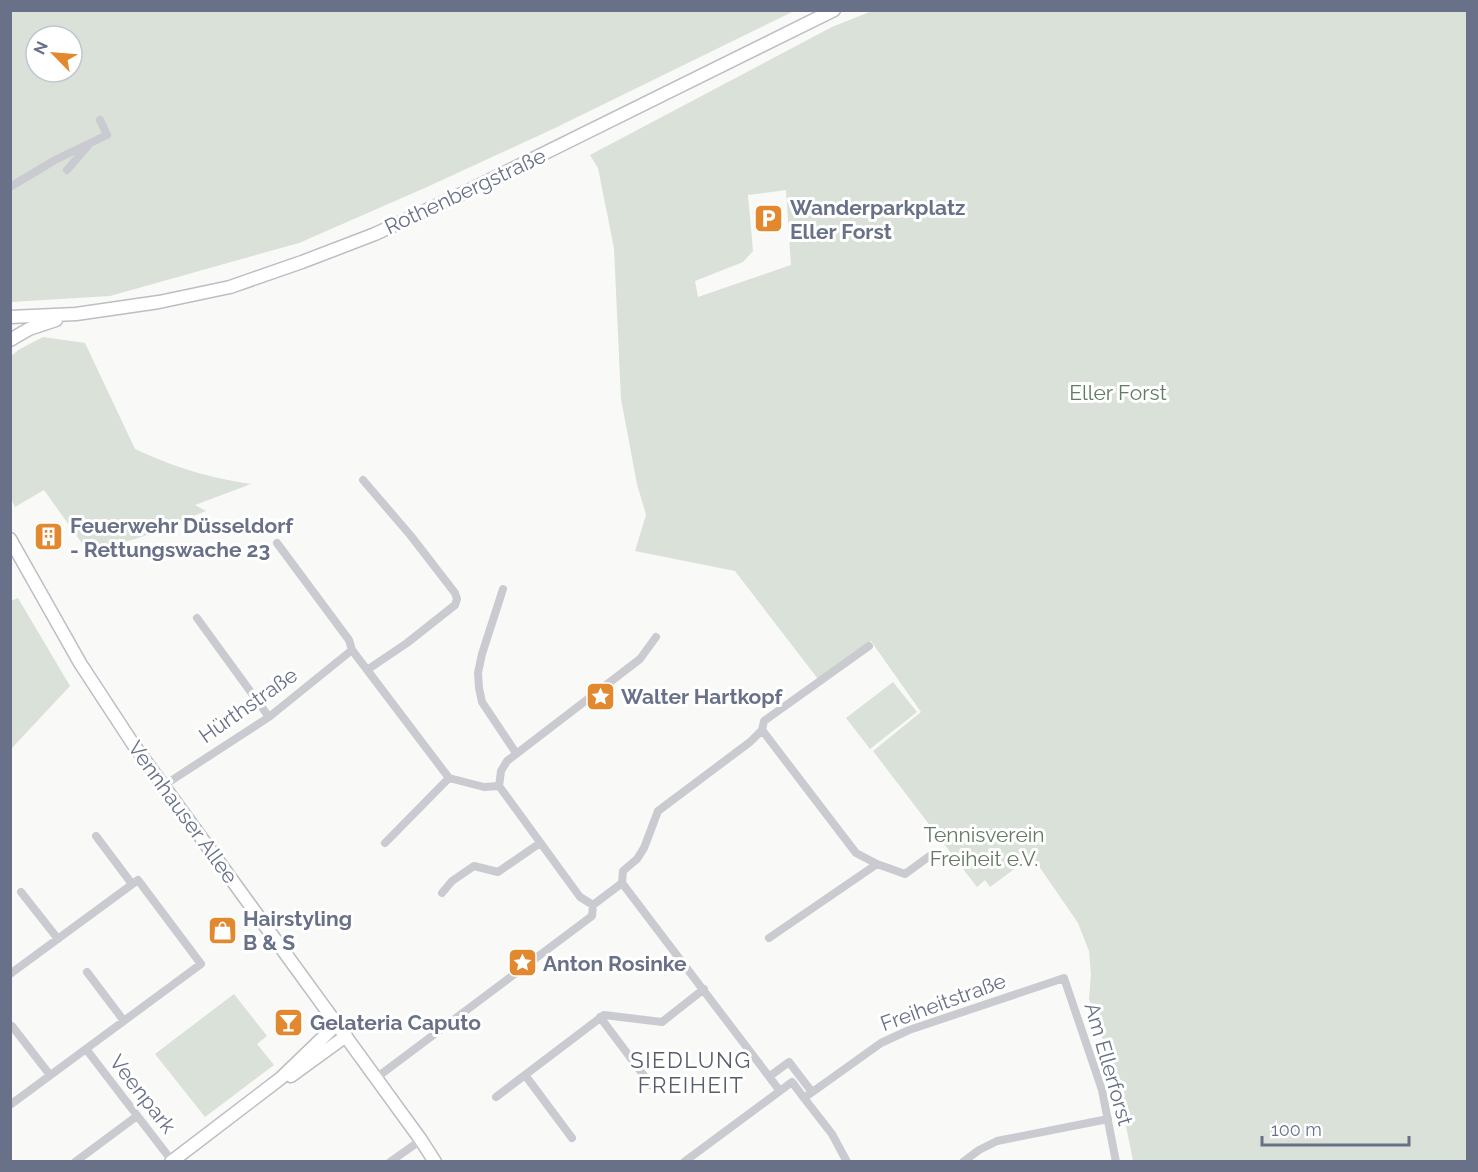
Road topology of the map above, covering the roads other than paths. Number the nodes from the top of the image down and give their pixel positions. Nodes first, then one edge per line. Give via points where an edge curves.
1 (834, 10) edge
2 (100, 120) dead end
3 (89, 144) junction
4 (67, 170) dead end
5 (10, 187) edge
6 (76, 314) junction
7 (10, 317) edge
8 (10, 340) edge
9 (363, 480) dead end
10 (10, 539) edge
11 (277, 543) dead end
12 (503, 590) dead end
13 (197, 618) dead end
14 (656, 637) dead end
15 (869, 646) dead end
16 (352, 650) junction
17 (367, 670) junction
18 (268, 717) junction
19 (762, 730) junction
20 (516, 753) junction
21 (448, 778) junction
22 (163, 786) junction
23 (499, 786) junction
24 (96, 836) dead end
25 (385, 843) dead end
26 (540, 843) junction
27 (931, 855) dead end
28 (877, 864) junction
29 (622, 883) junction
30 (132, 884) junction
31 (21, 892) dead end
32 (442, 893) dead end
33 (593, 905) junction
34 (768, 938) dead end
35 (58, 939) junction
36 (87, 972) dead end
37 (10, 974) edge
38 (1064, 978) joint
39 (704, 989) junction
40 (600, 1017) junction
41 (124, 1021) junction
42 (337, 1024) junction
43 (12, 1026) dead end
44 (346, 1036) junction
45 (86, 1049) junction
46 (525, 1075) junction
47 (50, 1076) junction
48 (770, 1076) junction
49 (281, 1078) junction
50 (376, 1078) junction
51 (651, 1085) dead end
52 (780, 1091) junction
53 (812, 1092) junction
54 (496, 1097) dead end
55 (804, 1098) junction
56 (10, 1105) edge
57 (137, 1116) junction
58 (1108, 1119) junction
59 (572, 1138) dead end
60 (421, 1140) junction
61 (75, 1161) edge
62 (172, 1161) edge
63 (390, 1161) edge
64 (435, 1161) edge
65 (684, 1161) edge
66 (847, 1161) edge
67 (963, 1161) edge
68 (1116, 1161) edge

1 - 6 main road, Rothenbergstraße via 375,234 230,287
2 - 3 street via 107,135
3 - 4 street
3 - 5 street
6 - 7 main road, Rothenbergstraße
6 - 8 main road, Rothenbergstraße via 36,326
9 - 17 street via 457,599 455,605 407,643
10 - 22 main road, Vennhauser Allee via 80,663
11 - 16 street via 349,640
12 - 20 street via 482,654 479,688 482,702
13 - 18 street
14 - 20 street via 640,659
15 - 19 street via 764,721
16 - 17 street
16 - 18 street, Hürthstraße
17 - 21 street
18 - 22 street, Hürthstraße
19 - 28 street via 856,853
19 - 29 street via 658,811 644,848 623,871
20 - 23 street via 501,771
21 - 23 street via 484,787
21 - 25 street
22 - 42 main road, Vennhauser Allee
23 - 26 street
24 - 30 street, Veenpark
26 - 32 street via 498,872 474,866
26 - 33 street via 580,897
27 - 28 street via 905,874
28 - 34 street
29 - 33 street
29 - 39 street
30 - 35 street
30 - 41 street, Veenpark via 138,880 201,964
31 - 35 street
33 - 50 street via 592,916
35 - 37 street
36 - 41 street, Veenpark
38 - 53 street, Freiheitstraße via 890,1038
38 - 58 street, Am Ellerforst via 1099,1079
39 - 40 street via 662,1022
39 - 48 street
40 - 46 street
40 - 51 street
41 - 45 street, Veenpark
42 - 44 main road, Vennhauser Allee
42 - 49 main road
43 - 47 street
44 - 49 main road via 289,1077
44 - 50 main road, Vennhauser Allee
45 - 47 street, Veenpark
45 - 57 street, Veenpark
46 - 54 street
46 - 59 street
47 - 56 street, Veenpark
48 - 52 street
48 - 53 street via 789,1062
49 - 62 main road
50 - 60 main road, Vennhauser Allee
52 - 55 street via 792,1082
52 - 65 street
53 - 55 street, Freiheitstraße
55 - 66 street
57 - 61 street
57 - 62 street, Veenpark
58 - 67 street via 990,1143
58 - 68 street, Am Ellerforst
60 - 63 street
60 - 64 main road, Vennhauser Allee

